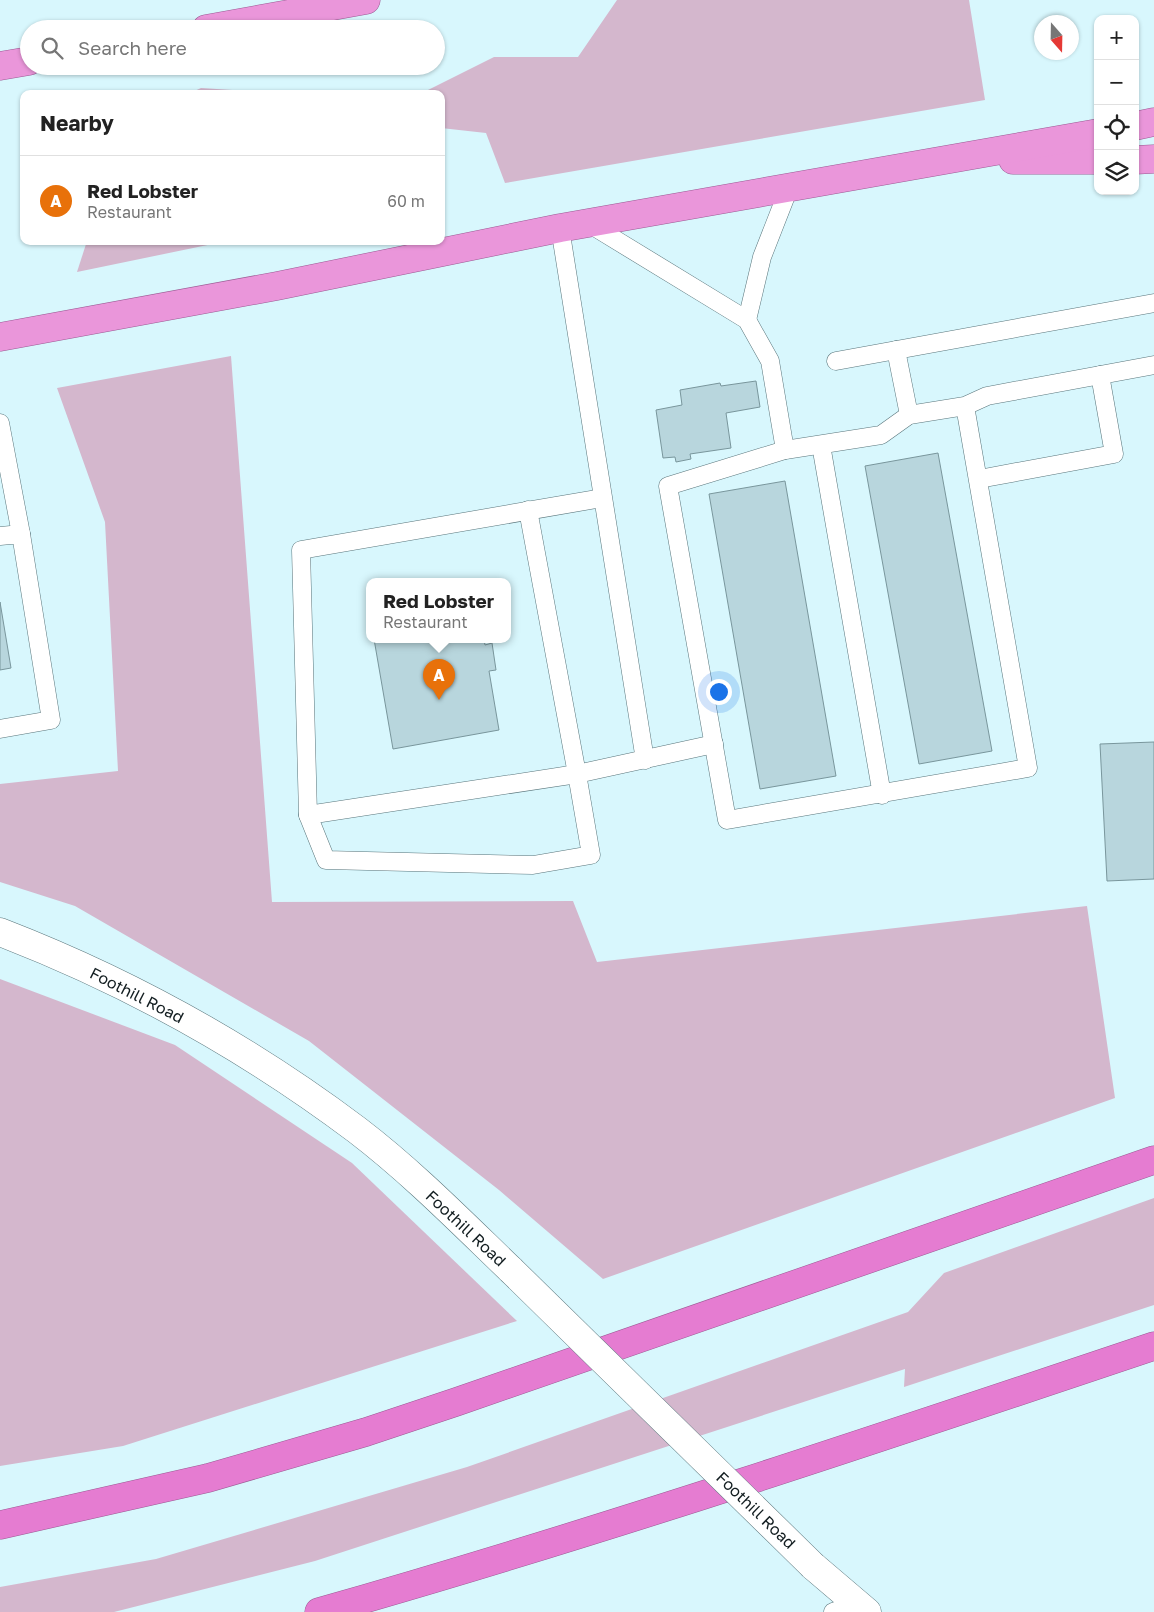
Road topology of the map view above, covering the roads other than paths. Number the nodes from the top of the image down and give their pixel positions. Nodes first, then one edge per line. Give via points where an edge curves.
1 (366, 0) edge
2 (256, 20) edge
3 (20, 63) edge
4 (0, 66) edge
5 (1154, 122) edge
6 (1139, 125) edge
7 (1094, 133) edge
8 (1154, 159) edge
9 (939, 160) junction
10 (1094, 160) edge
11 (1139, 160) edge
12 (789, 188) junction
13 (588, 223) junction
14 (560, 228) junction
15 (1154, 303) edge
16 (747, 320) junction
17 (0, 337) edge
18 (896, 350) junction
19 (836, 361) dead end
20 (1154, 365) edge
21 (1100, 375) junction
22 (965, 406) junction
23 (909, 415) junction
24 (0, 423) edge
25 (822, 445) junction
26 (785, 450) junction
27 (979, 478) junction
28 (602, 498) junction
29 (528, 510) junction
30 (21, 534) junction
31 (0, 536) edge
32 (0, 729) edge
33 (714, 744) junction
34 (644, 760) junction
35 (577, 774) junction
36 (882, 794) junction
37 (308, 816) junction
38 (0, 932) edge
39 (1154, 1160) edge
40 (1154, 1346) edge
41 (0, 1525) edge
42 (852, 1609) edge
43 (320, 1612) edge

1 - 2 highway
3 - 4 highway
5 - 6 highway
7 - 9 highway
8 - 11 highway
9 - 10 highway
9 - 12 highway
12 - 13 highway
12 - 16 lane via 762,257
13 - 14 highway
13 - 16 lane
14 - 17 highway via 277,286
14 - 28 lane
15 - 18 lane
16 - 26 lane via 770,361
18 - 19 lane
18 - 23 lane
20 - 21 lane
21 - 22 lane via 987,396
21 - 27 lane via 1114,454
22 - 23 lane
22 - 27 lane
23 - 25 lane via 881,435
24 - 30 lane
25 - 26 lane
25 - 36 lane
26 - 33 lane via 668,486
27 - 36 lane via 1028,768
28 - 29 lane
28 - 34 lane
29 - 35 lane
29 - 37 lane via 301,550
30 - 31 lane
30 - 32 lane via 51,720
33 - 34 lane
33 - 36 lane via 727,820
34 - 35 lane
35 - 37 lane
35 - 37 lane via 591,855 533,865 326,860
38 - 42 street, Foothill Road, bridge via 44,949 182,1017 254,1058 357,1130 439,1201 511,1270 814,1566
39 - 41 highway via 375,1429 208,1478
40 - 43 highway via 783,1470 472,1569

